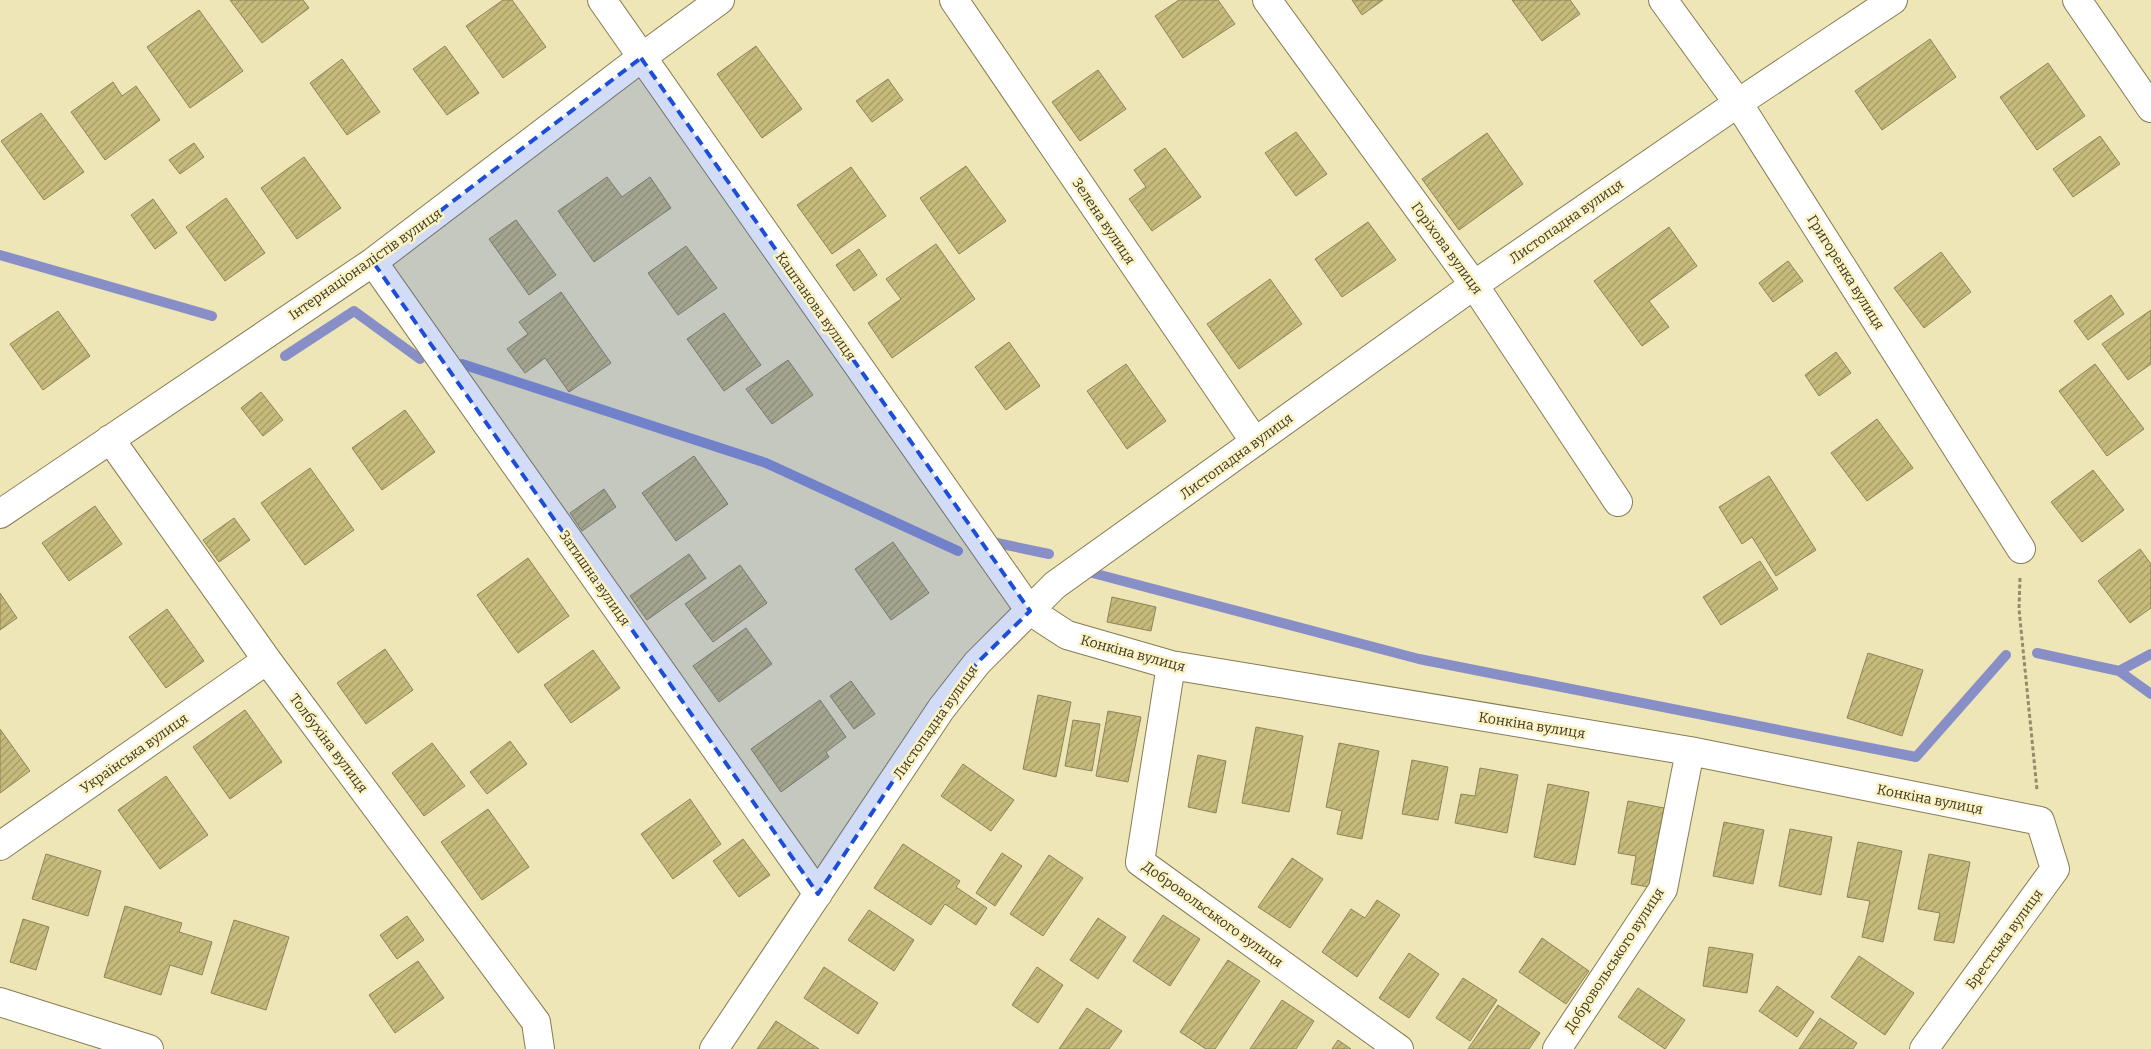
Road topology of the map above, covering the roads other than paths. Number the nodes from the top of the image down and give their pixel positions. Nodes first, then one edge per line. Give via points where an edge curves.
1 (602, 0) edge
2 (720, 0) edge
3 (954, 0) edge
4 (1267, 0) edge
5 (1663, 0) edge
6 (1893, 0) edge
7 (2078, 0) edge
8 (641, 58) junction
9 (1738, 102) junction
10 (2151, 108) edge
11 (373, 262) junction
12 (1474, 285) junction
13 (110, 439) junction
14 (1255, 442) junction
15 (1618, 502) dead end
16 (0, 514) edge
17 (2021, 550) road end
18 (1030, 611) junction
19 (267, 660) junction
20 (1171, 665) junction
21 (1690, 751) junction
22 (2040, 821) joint
23 (0, 846) edge
24 (818, 894) junction
25 (0, 1002) edge
26 (149, 1049) edge
27 (540, 1049) edge
28 (714, 1049) edge
29 (1399, 1049) edge
30 (1557, 1049) edge
31 (1924, 1049) edge

1 - 8 street, Каштанова вулиця
2 - 8 street, Інтернаціоналістів вулиця
3 - 14 street, Зелена вулиця
4 - 12 street, Горіхова вулиця
5 - 9 street, Григоренка вулиця
6 - 9 street, Листопадна вулиця
7 - 10 street
8 - 11 street, Інтернаціоналістів вулиця
8 - 18 street, Каштанова вулиця
9 - 12 street, Листопадна вулиця
9 - 17 street, Григоренка вулиця
11 - 13 street, Інтернаціоналістів вулиця
11 - 24 street, Затишна вулиця
12 - 14 street, Листопадна вулиця
12 - 15 street, Горіхова вулиця
13 - 16 street, Інтернаціоналістів вулиця
13 - 19 street, Толбухіна вулиця
14 - 18 street, Листопадна вулиця via 1056,585
18 - 20 street, Конкіна вулиця via 1067,635
18 - 24 street, Листопадна вулиця via 977,662 941,709
19 - 23 street, Українська вулиця
19 - 27 street, Толбухіна вулиця via 536,1022
20 - 21 street, Конкіна вулиця
20 - 29 street, Добровольського вулиця via 1140,862
21 - 22 street, Конкіна вулиця
21 - 30 street, Добровольського вулиця via 1663,889
22 - 31 street, Брестська вулиця via 2055,869
24 - 28 street, Листопадна вулиця
25 - 26 street

